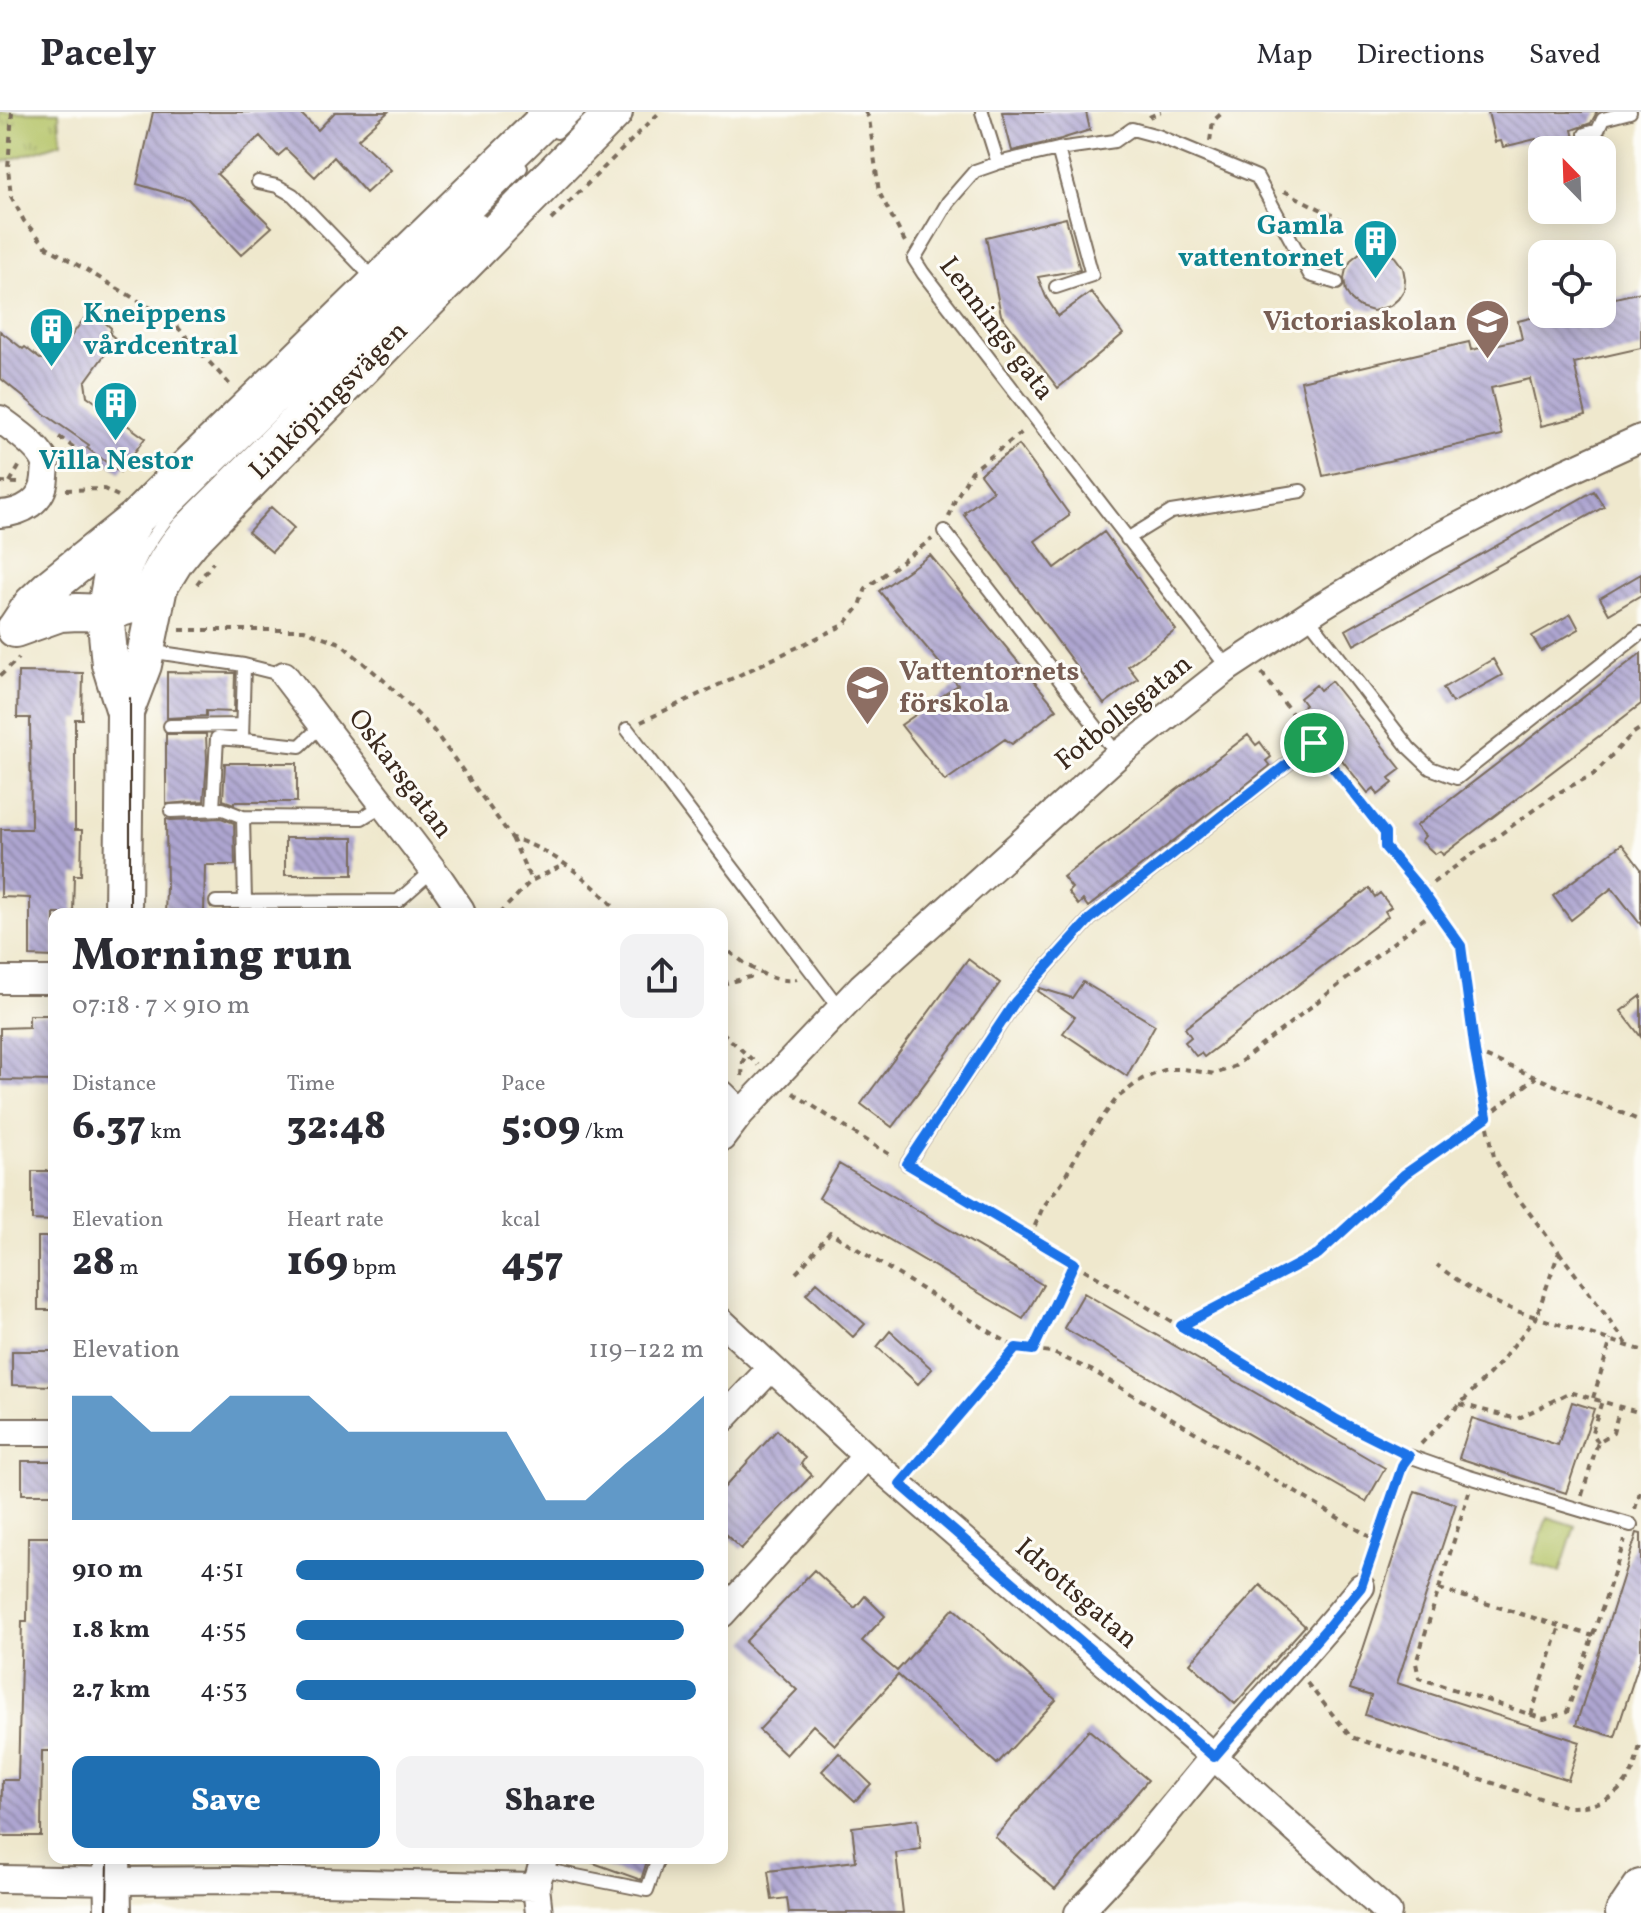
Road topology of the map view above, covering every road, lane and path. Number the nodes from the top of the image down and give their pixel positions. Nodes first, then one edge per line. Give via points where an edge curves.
1 (12, 112) edge
2 (578, 112) edge
3 (592, 112) edge
4 (614, 112) edge
5 (865, 112) edge
6 (982, 112) edge
7 (1223, 112) edge
8 (1630, 112) edge
9 (553, 132) edge
10 (1585, 134) dead end
11 (1058, 149) junction
12 (998, 163) junction
13 (1230, 167) junction
14 (258, 182) dead end
15 (1305, 202) dead end
16 (1340, 219) dead end
17 (914, 259) junction
18 (377, 282) junction
19 (1337, 283) dead end
20 (1056, 287) dead end
21 (234, 388) dead end
22 (0, 419) edge
23 (1036, 421) junction
24 (1641, 438) edge
25 (10, 456) dead end
26 (10, 482) dead end
27 (45, 486) junction
28 (1301, 491) dead end
29 (0, 514) edge
30 (126, 526) junction
31 (944, 531) junction
32 (1127, 539) junction
33 (1307, 616) junction
34 (1641, 633) edge
35 (8, 636) edge
36 (131, 643) junction
37 (1238, 662) junction
38 (244, 665) junction
39 (284, 675) joint
40 (242, 725) junction
41 (322, 725) junction
42 (170, 726) dead end
43 (1641, 728) edge
44 (627, 729) joint
45 (236, 739) junction
46 (1314, 743) junction
47 (1118, 755) junction
48 (383, 805) junction
49 (213, 809) junction
50 (171, 811) dead end
51 (243, 817) junction
52 (512, 838) junction
53 (565, 864) junction
54 (433, 870) junction
55 (531, 881) junction
56 (1422, 891) junction
57 (216, 902) edge
58 (245, 902) junction
59 (110, 908) edge
60 (123, 908) edge
61 (460, 908) edge
62 (505, 908) edge
63 (615, 908) edge
64 (1435, 910) junction
65 (730, 952) dead end
66 (755, 971) junction
67 (815, 976) junction
68 (0, 980) edge
69 (48, 980) edge
70 (728, 982) edge
71 (840, 1009) junction
72 (728, 1038) edge
73 (1475, 1052) junction
74 (1536, 1077) junction
75 (775, 1078) junction
76 (728, 1100) edge
77 (741, 1113) junction
78 (1487, 1117) junction
79 (1641, 1121) edge
80 (728, 1130) edge
81 (907, 1164) junction
82 (1030, 1237) junction
83 (1559, 1252) junction
84 (1074, 1263) junction
85 (1437, 1265) dead end
86 (796, 1273) dead end
87 (1536, 1317) junction
88 (1181, 1326) junction
89 (728, 1328) edge
90 (1611, 1340) junction
91 (1628, 1346) junction
92 (1016, 1348) junction
93 (1033, 1350) junction
94 (1641, 1350) edge
95 (771, 1368) junction
96 (1593, 1398) junction
97 (1602, 1401) junction
98 (1460, 1404) junction
99 (1620, 1406) junction
100 (1641, 1413) edge
101 (728, 1414) edge
102 (0, 1432) edge
103 (48, 1432) edge
104 (1598, 1442) junction
105 (866, 1456) junction
106 (1409, 1456) junction
107 (1473, 1478) junction
108 (900, 1484) junction
109 (1641, 1488) edge
110 (1578, 1509) junction
111 (1631, 1525) junction
112 (1377, 1541) junction
113 (1361, 1587) joint
114 (1439, 1589) junction
115 (728, 1607) edge
116 (1560, 1626) junction
117 (1593, 1636) junction
118 (1293, 1666) junction
119 (1531, 1715) junction
120 (1641, 1743) edge
121 (1214, 1757) junction
122 (656, 1864) edge
123 (238, 1869) edge
124 (540, 1871) edge
125 (0, 1879) edge
126 (106, 1880) edge
127 (1641, 1888) edge
128 (1085, 1910) edge
129 (539, 1913) edge
130 (1388, 1913) edge
131 (1624, 1913) edge

1 - 21 path via 11,196 24,221 47,247 171,320
2 - 9 lane
3 - 9 lane
4 - 36 street, Linköpingsvägen via 192,540
5 - 17 path via 879,192
6 - 12 lane
7 - 13 path via 1213,121 1210,142
8 - 10 lane via 1603,119 1598,130
9 - 18 street, Linköpingsvägen
11 - 12 lane, Lennings gata
11 - 13 lane, Lennings gata via 1115,141 1132,129
11 - 20 lane via 1092,275
12 - 17 lane, Lennings gata via 975,171 948,202
13 - 19 lane, Lennings gata via 1257,177 1310,275
14 - 18 lane, Linköpingsvägen via 293,195
15 - 16 path
17 - 23 lane, Lennings gata
18 - 30 street, Linköpingsvägen
22 - 27 street via 46,464
23 - 31 path via 972,471
23 - 32 lane, Lennings gata
24 - 33 street, Fotbollsgatan via 1426,543
25 - 26 path via 20,465
27 - 29 street via 32,505
27 - 30 path via 104,489
28 - 32 lane via 1171,512
30 - 35 street, Linköpingsvägen via 62,575
30 - 36 street via 112,574
30 - 36 lane via 175,509 532,164 178,525 141,584
31 - 44 path via 866,588 860,606 844,625
31 - 47 lane
32 - 37 lane, Lennings gata
33 - 34 lane via 1409,748 1430,768 1457,778
33 - 37 street, Fotbollsgatan
35 - 36 street, Linköpingsvägen via 60,613 78,612
36 - 38 lane
36 - 52 path via 168,629 304,630 340,643 434,731
36 - 59 lane
36 - 60 street
37 - 46 path
37 - 47 street, Fotbollsgatan
38 - 39 lane
38 - 40 lane
39 - 41 street, Oskarsgatan
40 - 42 lane
40 - 45 lane via 242,740
41 - 45 lane via 300,746
41 - 48 street, Oskarsgatan
43 - 56 path via 1594,774 1556,794
44 - 67 lane
45 - 49 lane via 217,738
46 - 56 path via 1385,833 1385,847
46 - 81 lane via 1090,919 1015,1002
47 - 71 street, Fotbollsgatan
48 - 51 lane via 362,818
48 - 54 street, Oskarsgatan
49 - 50 lane
49 - 51 lane
51 - 58 lane
52 - 53 path
52 - 55 path
53 - 55 path
53 - 63 path
54 - 58 lane via 398,901
54 - 61 street, Oskarsgatan
55 - 62 path
56 - 64 path
57 - 58 lane
64 - 73 path via 1461,946
64 - 82 path via 1235,1066 1215,1074 1167,1069 1117,1098 1043,1207
65 - 66 path
66 - 67 path via 789,981
66 - 70 path
67 - 71 lane
68 - 69 street
71 - 75 street, Fotbollsgatan
72 - 75 path
73 - 74 path
73 - 78 path
74 - 78 path
74 - 79 path
75 - 77 street, Fotbollsgatan
75 - 81 path
76 - 77 street
77 - 80 street, Fotbollsgatan
78 - 83 path via 1494,1157 1509,1186
78 - 88 path via 1405,1174 1318,1254
81 - 82 path
82 - 84 path
83 - 87 path
83 - 91 path
84 - 88 path
84 - 93 path
85 - 87 path via 1472,1291
86 - 92 path via 830,1232
87 - 90 path
87 - 98 path
88 - 106 path via 1337,1420
89 - 95 street, Idrottsgatan
90 - 91 path
90 - 96 path
91 - 94 path
92 - 93 path
92 - 108 path
93 - 112 path via 1091,1370
95 - 101 street
95 - 105 street, Idrottsgatan
96 - 97 path
96 - 98 path via 1570,1392 1517,1419
97 - 99 path
97 - 104 path via 1592,1432
98 - 106 path
99 - 100 path
99 - 104 path via 1613,1433
102 - 103 street
104 - 110 path
105 - 108 street, Idrottsgatan
105 - 115 street
106 - 107 lane
106 - 112 path
107 - 110 lane
107 - 114 path
108 - 121 street, Idrottsgatan
109 - 111 path
110 - 111 lane
111 - 117 path
112 - 113 path
113 - 118 street
114 - 116 path
114 - 119 path via 1416,1663 1419,1678
116 - 117 path
116 - 119 path
117 - 119 path via 1567,1712 1544,1719
118 - 120 path via 1351,1737 1567,1807 1589,1807 1612,1796 1630,1778
118 - 121 street
121 - 128 street
121 - 130 street, Idrottsgatan
122 - 124 lane via 647,1890
123 - 124 street
123 - 126 street
124 - 129 street
125 - 126 street
127 - 131 street

